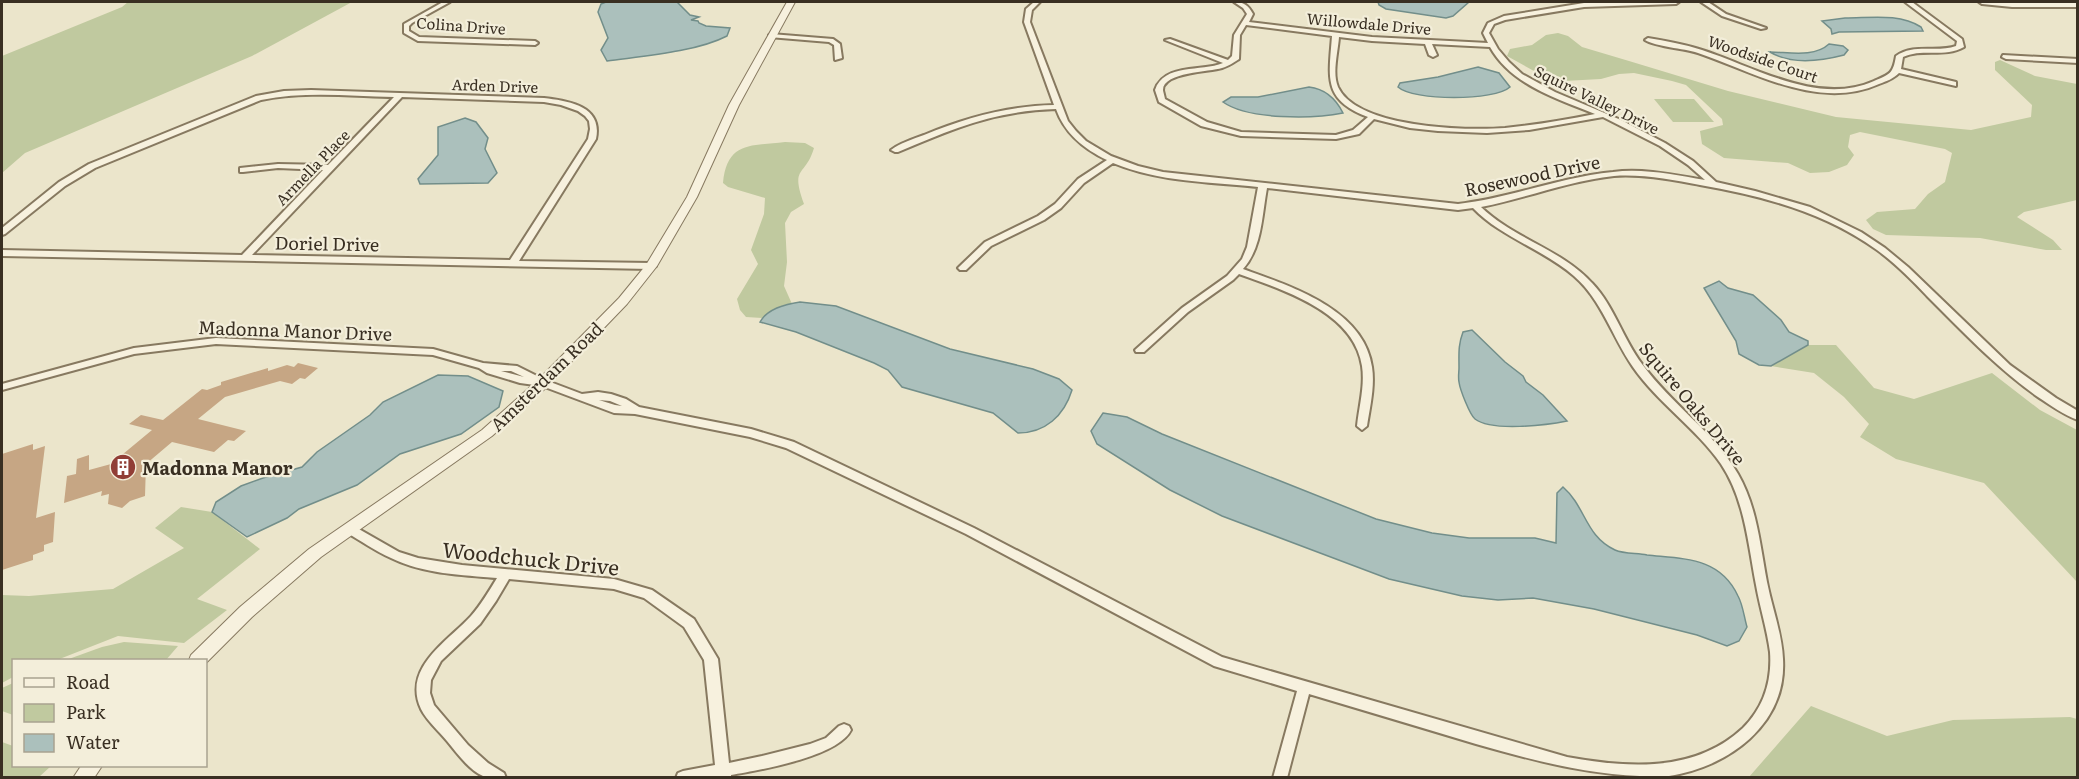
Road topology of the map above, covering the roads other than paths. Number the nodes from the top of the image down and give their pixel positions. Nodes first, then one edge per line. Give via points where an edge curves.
1 (447, 2) edge
2 (791, 2) edge
3 (1037, 2) edge
4 (1237, 2) edge
5 (1676, 2) edge
6 (1704, 2) edge
7 (1908, 2) edge
8 (1982, 2) edge
9 (2037, 3) edge
10 (2078, 5) edge
11 (1244, 23) junction
12 (1763, 28) dead end
13 (1336, 35) junction
14 (771, 36) junction
15 (1168, 39) dead end
16 (1648, 40) dead end
17 (535, 42) dead end
18 (1428, 42) junction
19 (1491, 45) junction
20 (1433, 55) dead end
21 (2006, 57) dead end
22 (838, 58) dead end
23 (2078, 61) edge
24 (1229, 63) junction
25 (1897, 70) junction
26 (1953, 84) dead end
27 (400, 95) junction
28 (1059, 108) junction
29 (1604, 115) junction
30 (1372, 117) junction
31 (895, 150) dead end
32 (1112, 160) junction
33 (1695, 165) junction
34 (329, 168) junction
35 (243, 170) dead end
36 (1675, 178) junction
37 (1713, 184) junction
38 (1263, 185) junction
39 (1476, 206) junction
40 (2, 232) edge
41 (2, 253) edge
42 (244, 258) junction
43 (513, 263) junction
44 (651, 266) junction
45 (963, 268) dead end
46 (1238, 270) junction
47 (1140, 350) dead end
48 (543, 383) junction
49 (2, 387) edge
50 (2078, 416) edge
51 (1362, 426) dead end
52 (350, 529) junction
53 (505, 574) junction
54 (198, 659) edge
55 (1304, 688) junction
56 (844, 730) dead end
57 (724, 774) edge
58 (499, 777) edge
59 (683, 777) edge
60 (1280, 777) edge

1 - 17 street, Colina Drive via 410,22 406,32 418,39
2 - 14 street, Amsterdam Road
3 - 28 street, Rosewood Drive via 1029,9 1027,22
4 - 11 street via 1249,10
5 - 19 street via 1584,5 1504,18 1487,29
6 - 12 street via 1725,15
7 - 25 street, Woodside Court via 1960,40 1960,47 1906,53 1900,56
8 - 9 street
9 - 10 street
11 - 13 street, Willowdale Drive
11 - 24 street via 1237,35 1236,57
13 - 18 street, Willowdale Drive
13 - 30 street via 1334,86 1348,103
14 - 22 street via 831,40 839,47
14 - 44 street, Amsterdam Road via 692,197
15 - 24 street
16 - 25 street, Woodside Court via 1700,51 1818,91 1845,92 1887,80
18 - 19 street, Willowdale Drive
18 - 20 street
19 - 29 street, Squire Valley Drive via 1502,61 1522,77
21 - 23 street
24 - 30 street via 1174,75 1163,82 1160,98 1204,124 1241,134 1336,137 1356,132
25 - 26 street
27 - 34 street, Armella Place
27 - 40 street, Arden Drive via 284,93 259,98 92,165
27 - 43 street, Arden Drive via 555,101 591,116 595,127 592,139
28 - 31 street via 1012,109 972,117
28 - 32 street, Rosewood Drive via 1075,134
29 - 30 street via 1488,130 1405,125
29 - 33 street, Squire Valley Drive
32 - 38 street, Rosewood Drive via 1150,172
32 - 45 street via 1086,177 1050,212 988,244
33 - 36 street
33 - 37 street, Squire Valley Drive
34 - 35 street via 278,166
34 - 42 street, Armella Place
36 - 37 street, Rosewood Drive
36 - 39 street, Rosewood Drive via 1634,173 1603,175
37 - 50 street, Rosewood Drive via 1795,204 1869,240 1905,270 1994,359 2043,396
38 - 39 street, Rosewood Drive via 1447,207
38 - 46 street via 1252,247
39 - 55 street, Squire Oaks Drive via 1487,217 1565,263 1588,284 1609,313 1636,364 1734,476 1747,508 1777,662 1774,691 1765,713 1749,733 1711,759 1671,771 1609,772 1567,764
41 - 42 street, Doriel Drive
42 - 43 street, Doriel Drive
43 - 44 street, Doriel Drive
44 - 48 street, Amsterdam Road via 623,301
46 - 47 street
46 - 51 street via 1313,300 1349,329 1366,362
48 - 49 street, Madonna Manor Drive via 524,381 434,352 198,342 134,351
48 - 52 street, Amsterdam Road via 487,433
48 - 55 street, Madonna Manor Drive via 614,409 750,433 790,445 970,531 1193,650
52 - 53 street, Woodchuck Drive via 417,563
52 - 54 street, Amsterdam Road via 281,581
53 - 57 street, Woodchuck Drive via 631,588 648,594 689,623 711,659
53 - 58 street via 475,619 435,658 426,675 424,693 427,707 471,760
55 - 60 street
56 - 57 street via 831,742 810,750
57 - 59 street

